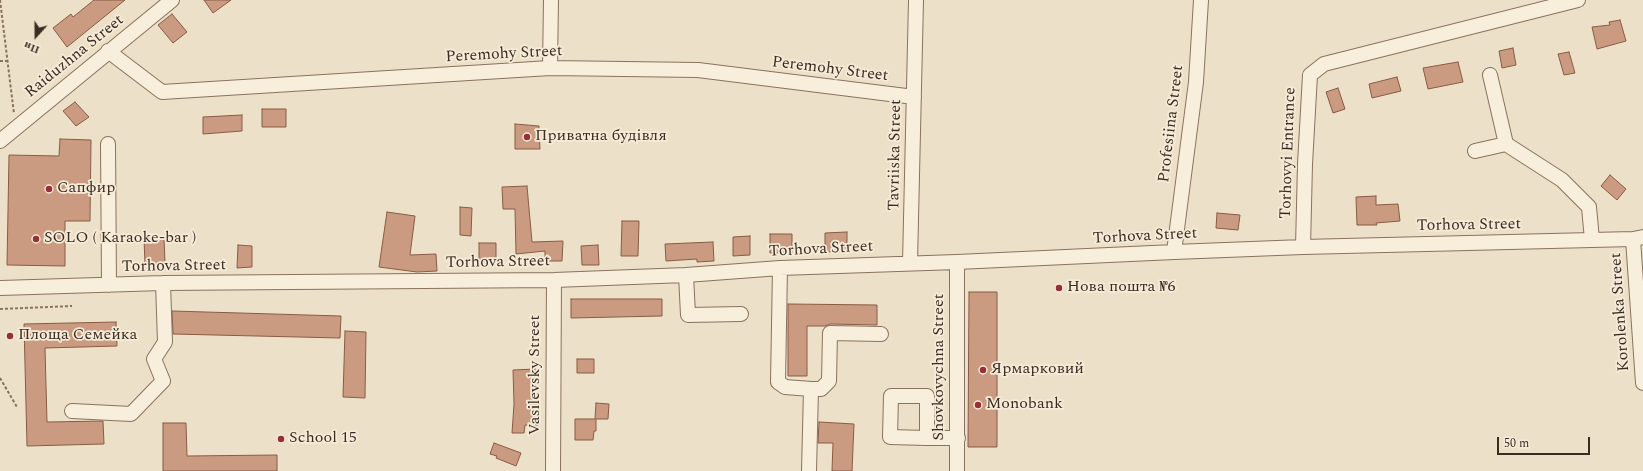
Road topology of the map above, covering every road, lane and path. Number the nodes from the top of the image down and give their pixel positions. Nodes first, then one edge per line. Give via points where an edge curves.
1 (0, 0) edge
2 (172, 0) edge
3 (551, 0) edge
4 (916, 0) edge
5 (1201, 0) edge
6 (1578, 0) edge
7 (108, 51) junction
8 (0, 61) edge
9 (7, 61) junction
10 (550, 68) junction
11 (1490, 75) dead end
12 (914, 97) junction
13 (14, 120) dead end
14 (0, 141) edge
15 (108, 144) dead end
16 (1506, 144) junction
17 (1475, 151) dead end
18 (1638, 238) edge
19 (1592, 240) junction
20 (1303, 247) junction
21 (1174, 252) junction
22 (957, 262) junction
23 (910, 263) junction
24 (780, 268) junction
25 (686, 275) junction
26 (554, 280) junction
27 (163, 283) junction
28 (109, 285) junction
29 (0, 288) edge
30 (72, 306) dead end
31 (0, 309) edge
32 (741, 314) dead end
33 (881, 334) dead end
34 (1642, 346) edge
35 (0, 378) edge
36 (1643, 384) edge
37 (811, 389) junction
38 (17, 407) dead end
39 (72, 411) dead end
40 (927, 438) dead end
41 (958, 438) junction
42 (553, 471) edge
43 (809, 471) edge
44 (957, 471) edge

1 - 9 path
2 - 7 street, Raiduzhna Street
3 - 10 street
4 - 12 street, Tavriiska Street
5 - 21 street, Profesiina Street via 1196,82
6 - 20 street, Torhovyi Entrance via 1324,64 1310,76
7 - 10 street, Peremohy Street via 162,92
7 - 14 street, Raiduzhna Street
8 - 9 path
9 - 13 path
10 - 12 street, Peremohy Street via 698,70
11 - 16 street
12 - 23 street, Tavriiska Street
15 - 28 street
16 - 17 street
16 - 19 street via 1562,180 1589,207
18 - 19 street, Torhova Street
18 - 34 street, Korolenka Street
19 - 20 street, Torhova Street
20 - 21 street, Torhova Street
21 - 22 street, Torhova Street
22 - 23 street, Torhova Street
22 - 41 street, Shovkovychna Street
23 - 24 street, Torhova Street
24 - 25 street, Torhova Street
24 - 37 street via 778,382 785,387
25 - 26 street, Torhova Street
25 - 32 street via 688,315
26 - 27 street, Torhova Street
26 - 42 street, Vasilevsky Street
27 - 28 street, Torhova Street
27 - 39 street via 165,342 154,359 163,381 132,414
28 - 29 street, Torhova Street
30 - 31 path
33 - 37 street via 830,333 829,381 821,389
34 - 36 street, Korolenka Street
35 - 38 path
37 - 43 street
40 - 41 street
41 - 44 street, Shovkovychna Street

